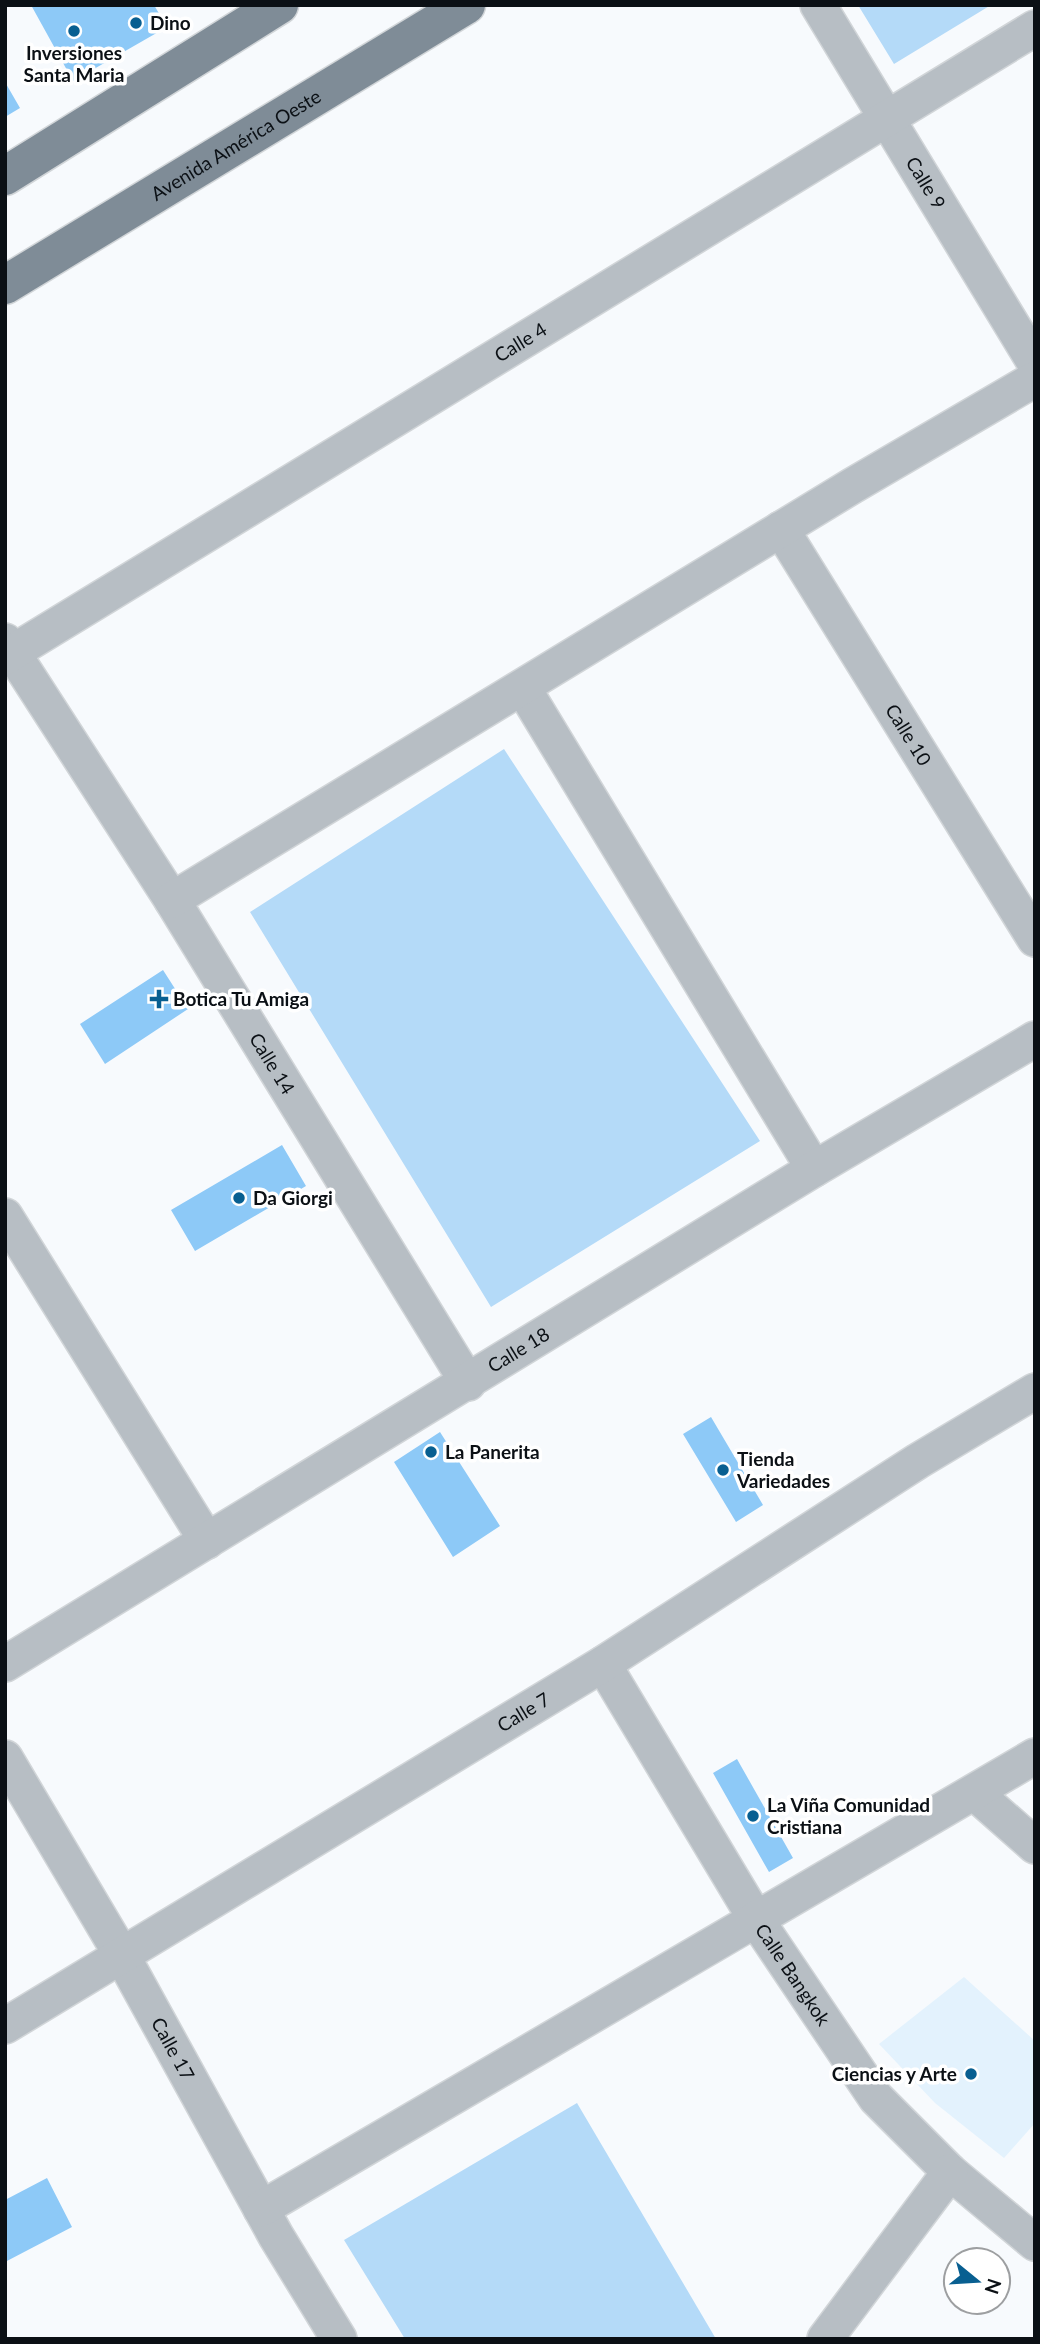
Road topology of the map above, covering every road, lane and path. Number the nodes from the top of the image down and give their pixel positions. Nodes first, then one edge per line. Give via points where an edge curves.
1 (279, 5) edge
2 (466, 5) edge
3 (818, 5) edge
4 (1035, 28) edge
5 (887, 118) junction
6 (5, 176) edge
7 (5, 285) edge
8 (1035, 363) edge
9 (1035, 379) edge
10 (781, 529) junction
11 (8, 650) edge
12 (523, 688) junction
13 (172, 900) junction
14 (1035, 939) edge
15 (1035, 1039) edge
16 (814, 1169) junction
17 (5, 1216) edge
18 (468, 1383) junction
19 (1035, 1391) edge
20 (207, 1541) junction
21 (5, 1664) edge
22 (603, 1664) junction
23 (1035, 1756) edge
24 (5, 1758) edge
25 (975, 1793) junction
26 (1035, 1846) edge
27 (757, 1921) junction
28 (121, 1954) junction
29 (5, 2026) edge
30 (950, 2172) junction
31 (261, 2210) junction
32 (1035, 2243) edge
33 (340, 2339) edge
34 (825, 2339) edge

1 - 6 main road
2 - 7 main road, Avenida América Oeste
3 - 5 street, Calle 9
4 - 5 street, Calle 4
5 - 8 street, Calle 9
5 - 11 street, Calle 4
9 - 10 street
10 - 12 street
10 - 14 street, Calle 10
11 - 13 street, Calle 14
12 - 13 street
12 - 16 street
13 - 18 street, Calle 14
15 - 16 street, Calle 18
16 - 18 street, Calle 18
17 - 20 street
18 - 20 street, Calle 18
19 - 22 street, Calle 7
20 - 21 street, Calle 18
22 - 27 street, Calle Bangkok
22 - 28 street, Calle 7
23 - 25 street
24 - 28 street, Calle 17
25 - 26 street
25 - 27 street
27 - 30 street, Calle Bangkok via 876,2098
27 - 31 street
28 - 29 street, Calle 7
28 - 31 street, Calle 17
30 - 32 street, Calle Bangkok
30 - 34 street
31 - 33 street, Calle 17

